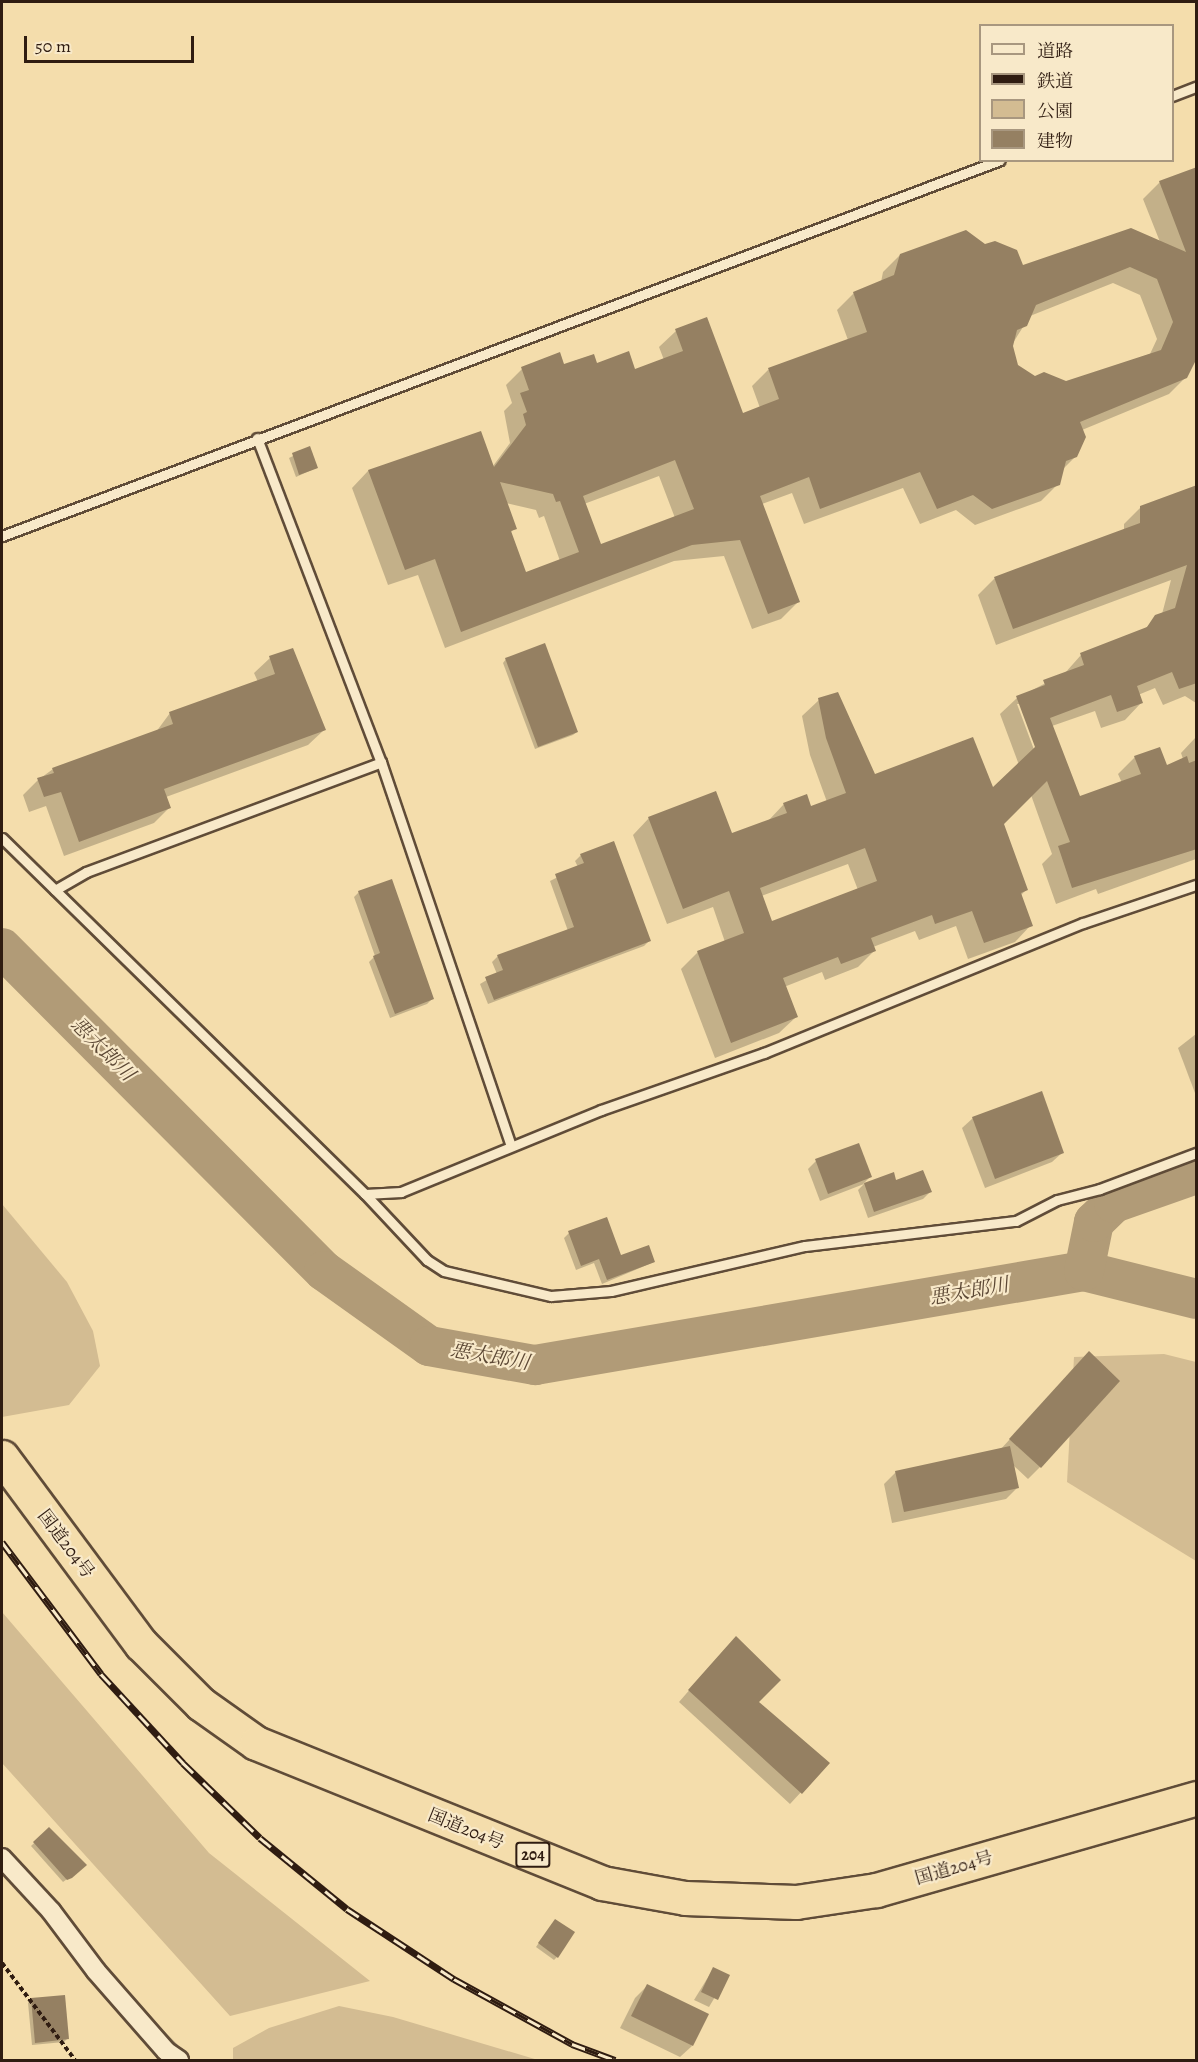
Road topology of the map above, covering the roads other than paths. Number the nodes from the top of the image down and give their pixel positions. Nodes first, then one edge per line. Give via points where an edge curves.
1 (1197, 87) edge
2 (1174, 96) edge
3 (995, 162) edge
4 (257, 438) junction
5 (2, 536) edge
6 (381, 762) junction
7 (2, 838) edge
8 (1197, 885) edge
9 (55, 890) junction
10 (511, 1145) junction
11 (1197, 1153) edge
12 (365, 1194) junction
13 (2, 1457) edge
14 (1197, 1798) edge
15 (2, 1858) edge
16 (179, 2061) edge

1 - 2 lane
3 - 4 lane
4 - 5 lane
4 - 6 lane
6 - 9 lane via 86,872
6 - 10 lane
7 - 9 lane
8 - 10 lane via 1083,923 764,1053
9 - 12 lane
10 - 12 lane via 401,1192
11 - 12 lane via 1100,1189 1057,1200 1016,1221 805,1246 611,1291 551,1296 444,1271 427,1260
13 - 14 highway, 国道204号 / 204 via 141,1644 201,1704 256,1743 602,1883 685,1898 796,1902 819,1899 876,1890
15 - 16 street via 51,1911 165,2051

